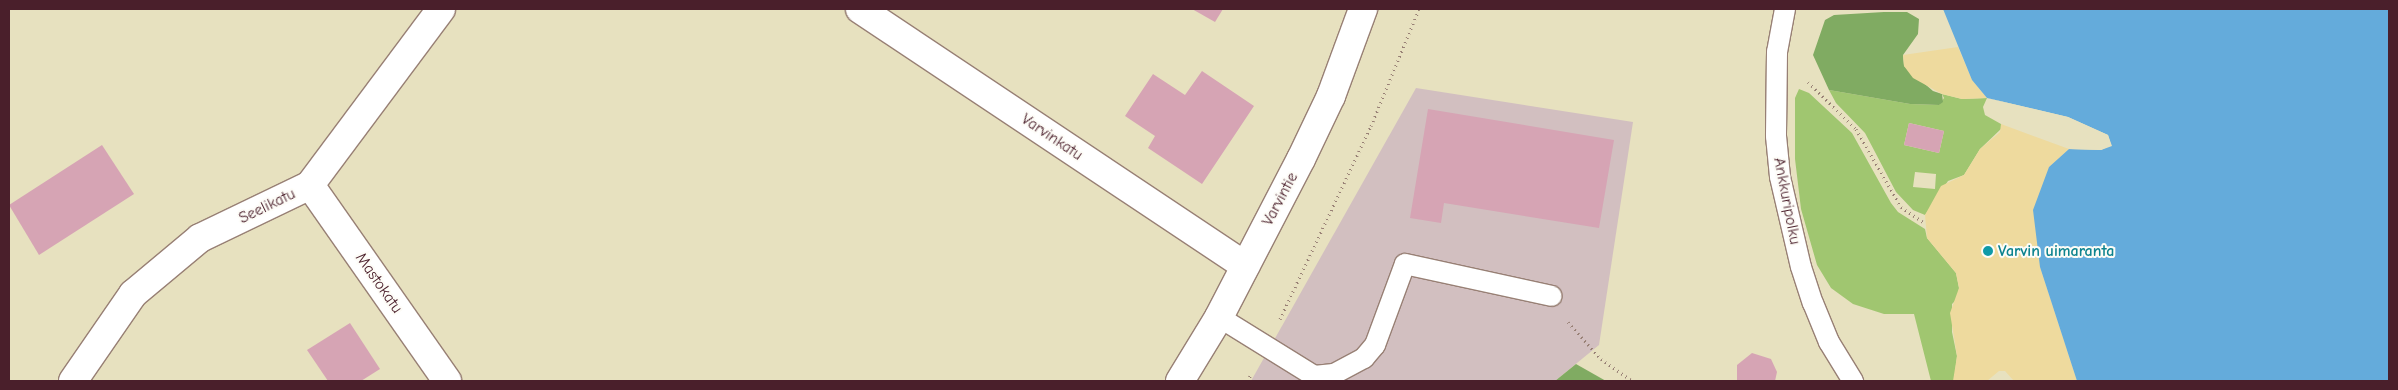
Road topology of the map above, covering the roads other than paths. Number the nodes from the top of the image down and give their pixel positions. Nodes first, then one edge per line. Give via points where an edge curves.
1 (441, 9) edge
2 (860, 9) edge
3 (1363, 9) edge
4 (1785, 9) edge
5 (310, 185) junction
6 (1245, 266) junction
7 (1552, 296) road end
8 (1219, 317) junction
9 (1317, 378) edge
10 (73, 381) edge
11 (447, 381) edge
12 (1180, 381) edge
13 (1853, 381) edge

1 - 5 street, Seelikatu
2 - 6 street, Varvinkatu
3 - 6 street, Varvintie via 1331,96
4 - 13 lane, Ankkuripolku via 1777,52 1776,136 1786,204 1813,303 1829,342
5 - 10 street, Seelikatu via 200,238 133,294
5 - 11 street, Mastokatu
6 - 8 street, Varvintie
7 - 9 lane via 1405,264 1375,345 1364,358 1334,374
8 - 9 lane
8 - 12 street, Varvintie

